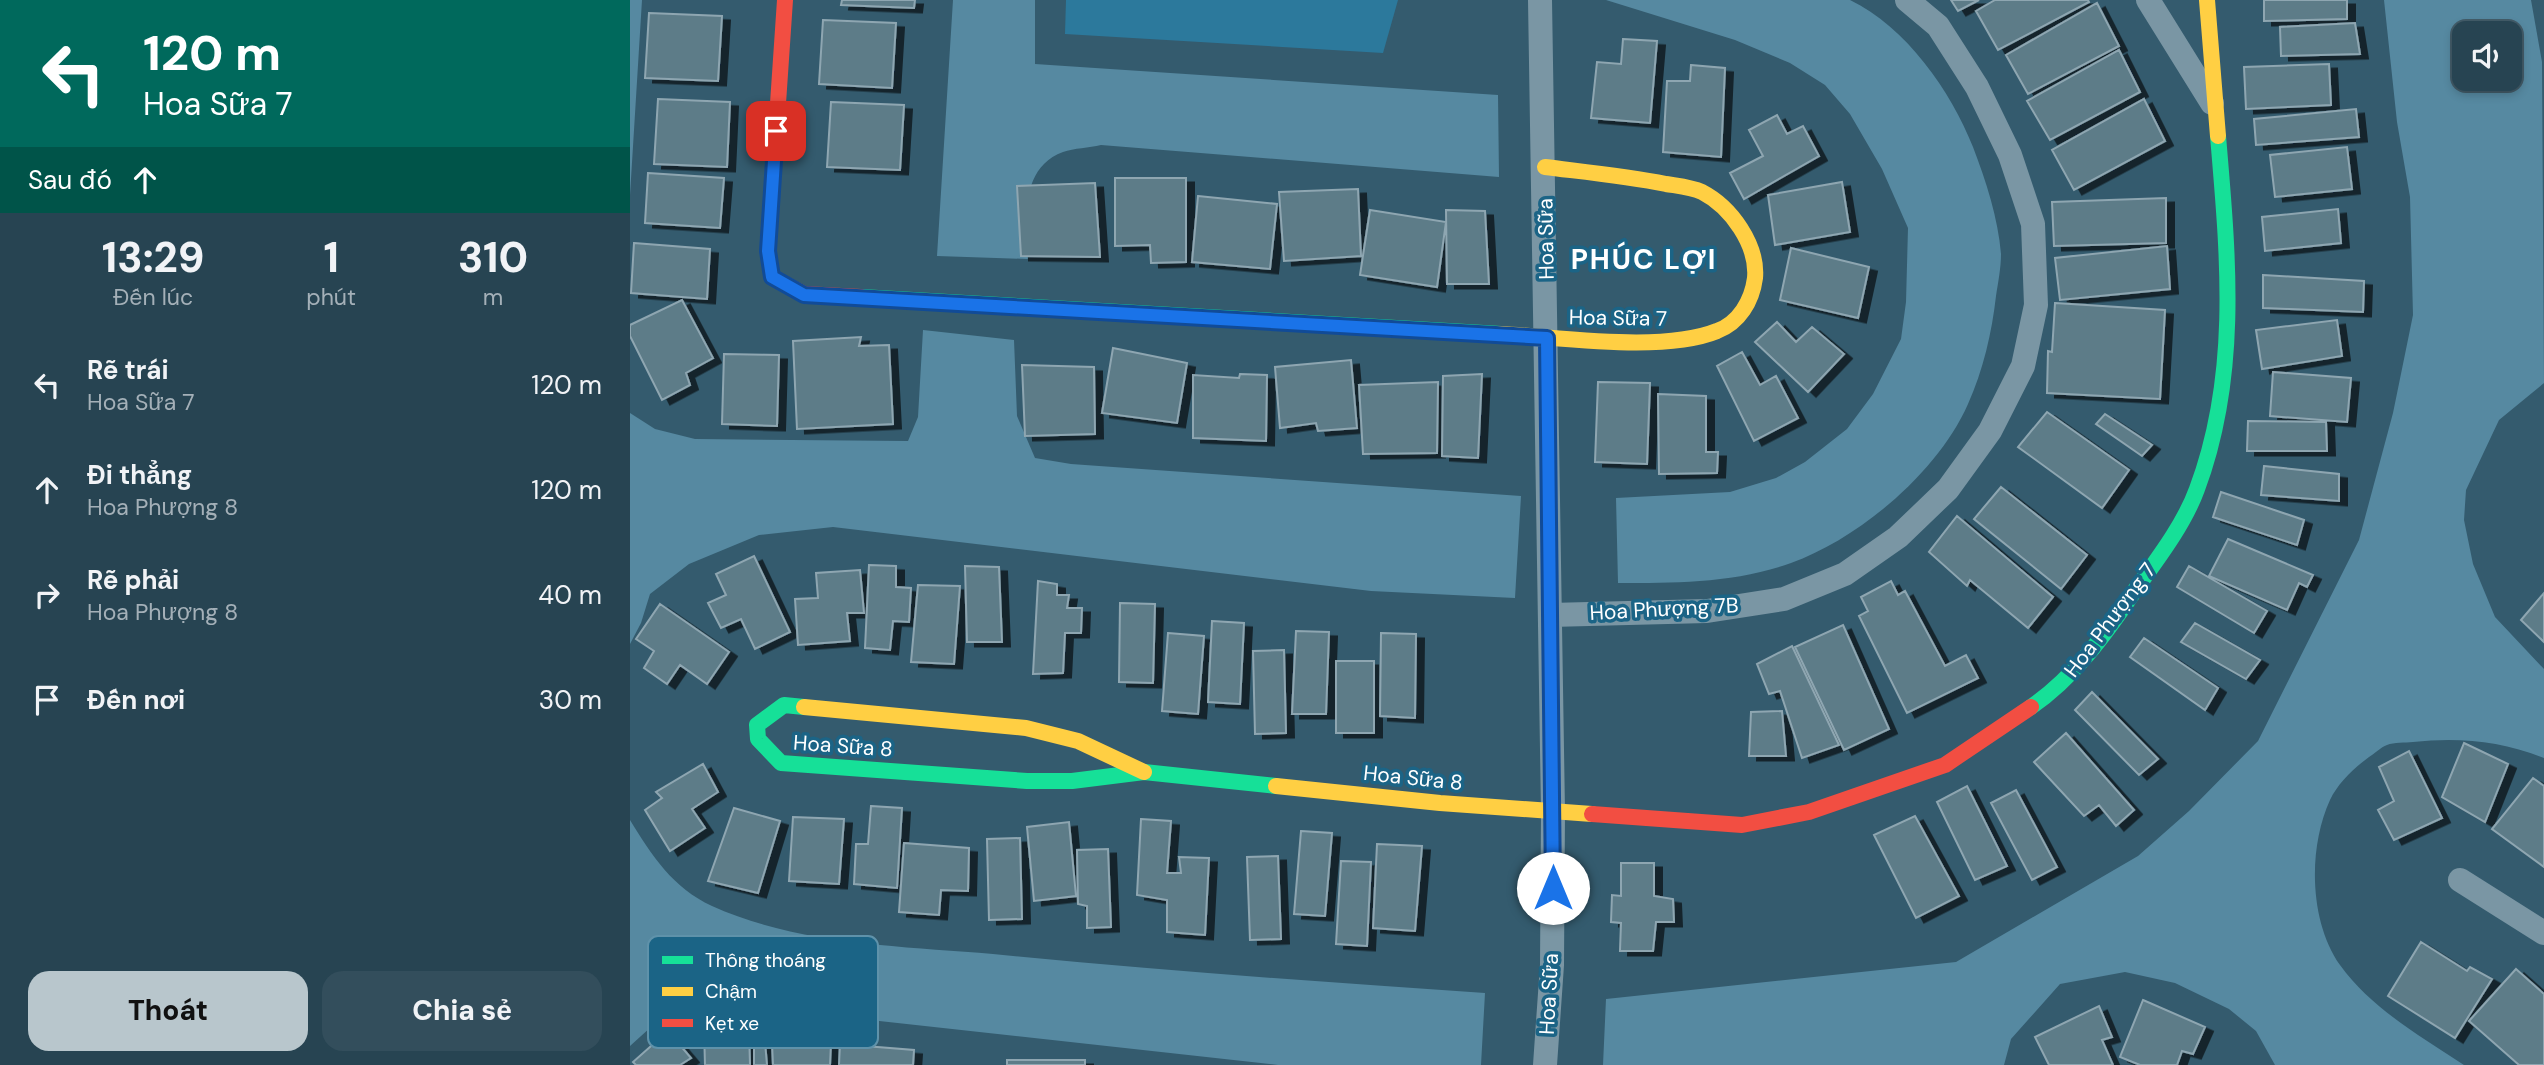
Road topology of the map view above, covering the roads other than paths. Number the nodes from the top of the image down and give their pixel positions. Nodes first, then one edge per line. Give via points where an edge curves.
1 (785, 0) edge
2 (1541, 0) edge
3 (1907, 0) edge
4 (2148, 0) edge
5 (2207, 0) edge
6 (2217, 111) junction
7 (1545, 167) junction
8 (1547, 338) junction
9 (1550, 615) junction
10 (1144, 772) junction
11 (1553, 812) junction
12 (2460, 880) dead end
13 (2544, 933) edge
14 (1545, 1065) edge

1 - 8 street, Hoa Sữa 7 via 768,251 772,277 804,295
2 - 7 street, Hoa Sữa
3 - 9 street, Hoa Phượng 7B via 1938,26 1977,87 2010,155 2033,224 2036,305 2023,366 1990,431 1948,489 1898,537 1845,574 1784,599 1707,611
4 - 6 street, Hoa Phượng 7
5 - 6 street, Hoa Phượng 7
6 - 11 street, Hoa Phượng 7 via 2229,296 2224,389 2197,490 2113,623 2056,690 1945,765 1809,812 1742,825
7 - 8 street, Hoa Sữa
7 - 8 street, Hoa Sữa 7 via 1701,191 1731,212 1749,238 1756,280 1745,306 1727,327 1681,340
8 - 9 street, Hoa Sữa
9 - 11 street, Hoa Sữa
10 - 10 street, Hoa Sữa 8 via 1077,741 1026,728 784,705 763,715 757,725 761,747 781,763 1027,781
10 - 11 street, Hoa Sữa 8
11 - 14 street, Hoa Sữa via 1552,965
12 - 13 street

